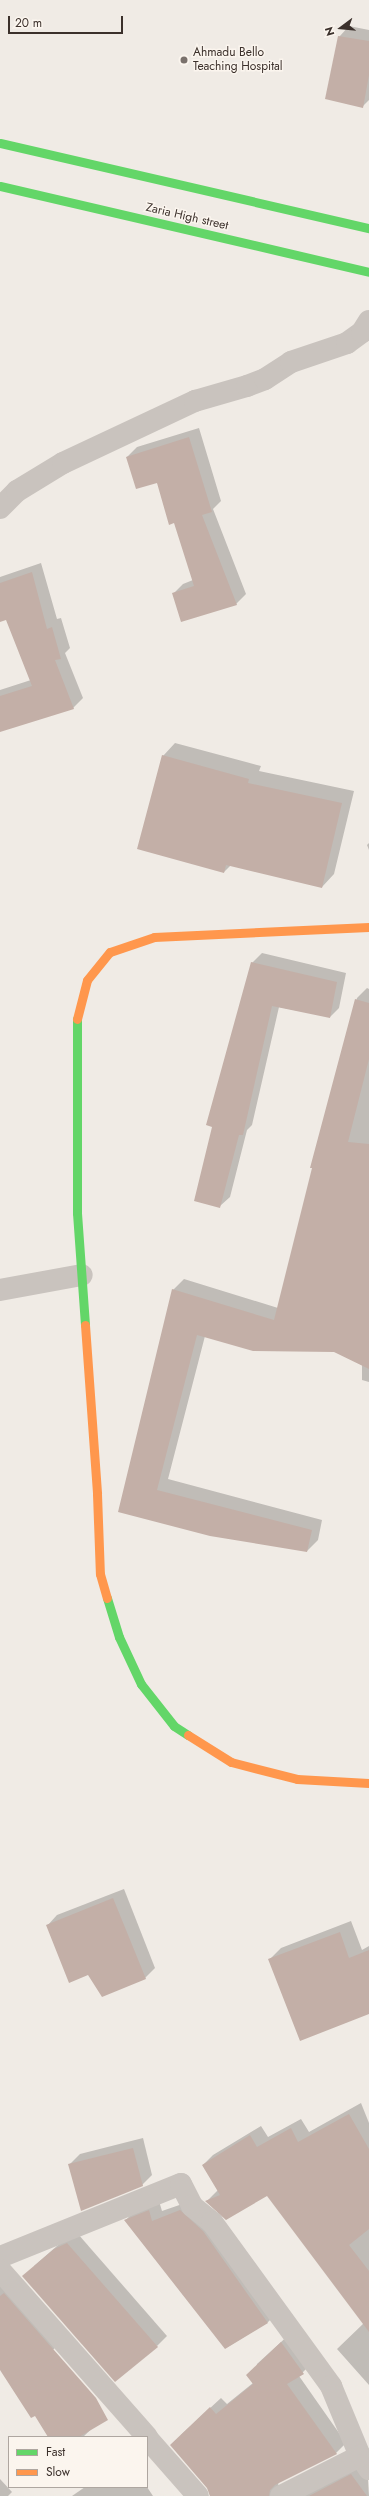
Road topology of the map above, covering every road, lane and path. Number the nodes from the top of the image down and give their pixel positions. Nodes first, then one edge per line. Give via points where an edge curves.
1 (0, 143) edge
2 (0, 186) edge
3 (369, 228) edge
4 (369, 272) edge
5 (369, 321) edge
6 (0, 508) edge
7 (369, 927) edge
8 (82, 1275) junction
9 (0, 1290) edge
10 (369, 1783) edge
11 (0, 2257) edge
12 (0, 2270) edge
13 (146, 2436) edge
14 (148, 2438) edge
15 (365, 2462) edge
16 (198, 2496) edge
17 (281, 2496) edge

1 - 3 street
2 - 4 street, Zaria High street
5 - 6 street via 362,332 347,343 291,362 265,379 247,386 195,401 63,463 17,491
7 - 8 street via 154,937 110,952 87,980 77,1012 77,1213
8 - 9 street
8 - 10 street via 100,1574 119,1637 141,1684 174,1726 230,1762 297,1779
11 - 15 street via 181,2184 192,2206 212,2222 331,2386
12 - 13 street
14 - 16 street
15 - 17 street

